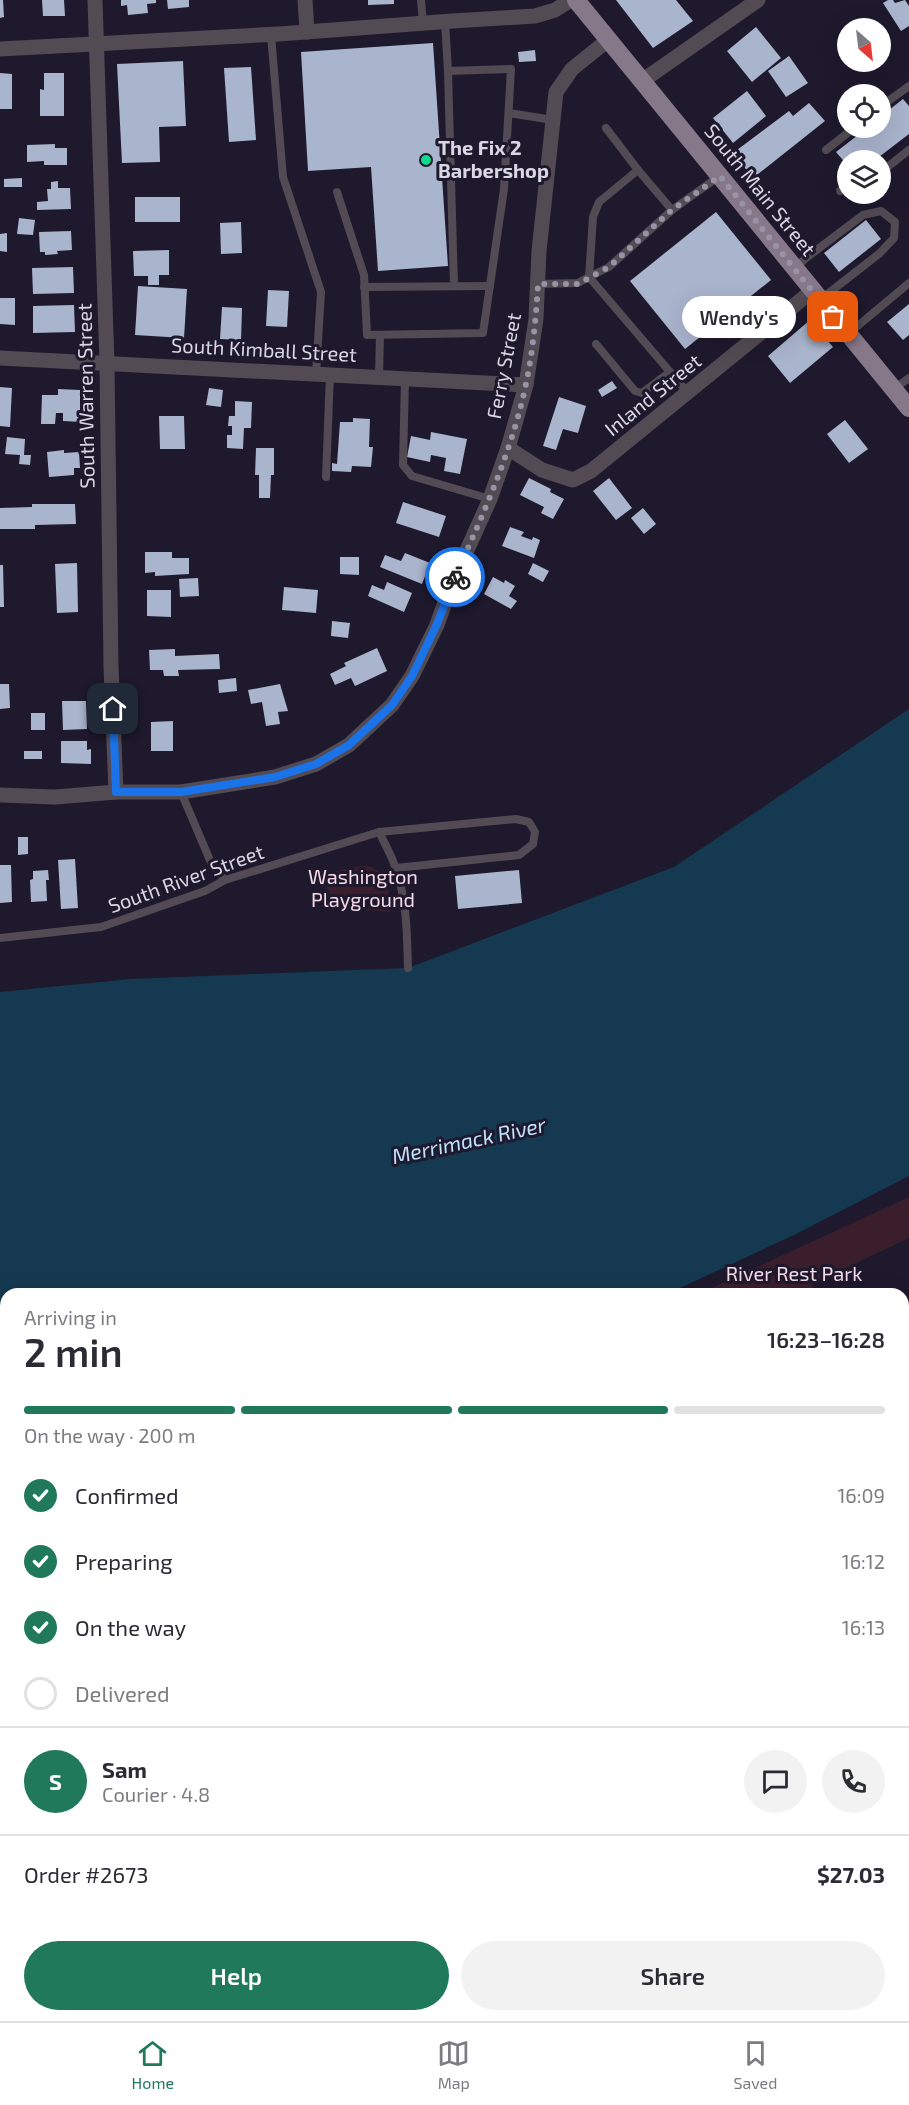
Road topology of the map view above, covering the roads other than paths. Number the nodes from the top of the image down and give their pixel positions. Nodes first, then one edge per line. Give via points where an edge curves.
1 (96, 0) edge
2 (305, 0) edge
3 (421, 0) edge
4 (571, 0) edge
5 (576, 0) edge
6 (758, 0) edge
7 (445, 21) junction
8 (423, 23) junction
9 (307, 32) junction
10 (272, 35) junction
11 (608, 40) junction
12 (96, 44) junction
13 (0, 49) edge
14 (448, 71) junction
15 (642, 81) junction
16 (909, 86) edge
17 (891, 99) edge
18 (509, 114) junction
19 (553, 120) junction
20 (606, 128) dead end
21 (841, 138) edge
22 (826, 150) dead end
23 (909, 150) edge
24 (891, 164) edge
25 (638, 170) junction
26 (720, 176) junction
27 (337, 192) dead end
28 (672, 210) junction
29 (794, 269) junction
30 (590, 277) junction
31 (909, 283) edge
32 (538, 284) junction
33 (454, 286) junction
34 (490, 286) junction
35 (364, 287) junction
36 (816, 296) junction
37 (847, 334) junction
38 (380, 335) junction
39 (596, 345) dead end
40 (0, 358) edge
41 (107, 364) junction
42 (670, 372) junction
43 (323, 374) junction
44 (379, 377) junction
45 (405, 378) junction
46 (909, 378) edge
47 (526, 385) junction
48 (894, 389) junction
49 (688, 393) junction
50 (909, 408) edge
51 (508, 448) junction
52 (326, 477) dead end
53 (490, 499) junction
54 (116, 792) junction
55 (181, 792) junction
56 (0, 795) edge
57 (379, 832) junction
58 (396, 868) junction
59 (225, 880) junction
60 (0, 938) edge
61 (408, 968) dead end

1 - 12 street, South Warren Street
2 - 9 street
3 - 8 lane
4 - 7 street via 535,16
5 - 11 main road, South Main Street
6 - 15 street
7 - 8 street
7 - 14 lane
8 - 9 street
9 - 10 street
10 - 12 street
10 - 43 lane via 283,177 321,292
11 - 15 main road, South Main Street
11 - 19 street, Ferry Street via 572,69 556,92
12 - 13 street
12 - 41 street, South Warren Street
14 - 18 lane via 511,69
14 - 33 lane
15 - 26 main road, South Main Street
16 - 17 lane
18 - 19 lane
18 - 34 lane via 504,189
19 - 32 street, Ferry Street
20 - 25 lane
21 - 22 lane
23 - 24 lane
25 - 28 lane
25 - 30 lane via 599,202 592,217
26 - 28 lane
26 - 29 main road, South Main Street
27 - 35 lane via 364,275
28 - 30 lane via 609,267
29 - 36 main road, South Main Street
29 - 36 lane via 862,215 881,211 895,222 894,238 880,253
30 - 32 lane via 578,284
30 - 42 lane
31 - 37 lane
32 - 47 street, Ferry Street
33 - 34 lane
33 - 35 lane
34 - 38 lane via 483,333
35 - 38 lane via 367,335
36 - 37 main road, South Main Street
36 - 49 street, Inland Street
37 - 48 main road, South Main Street
38 - 44 lane
39 - 42 lane via 635,391 642,393
40 - 41 street, South Kimball Street
41 - 43 street, South Kimball Street
41 - 54 street, South Warren Street
42 - 49 lane
43 - 44 street, South Kimball Street
43 - 52 lane
44 - 45 street, South Kimball Street
45 - 47 street, South Kimball Street
45 - 53 lane via 404,465 412,476
46 - 48 lane
47 - 51 street, Ferry Street
48 - 50 main road, South Main Street
49 - 51 street, Inland Street via 591,471 573,480 542,470
51 - 53 street, Ferry Street
53 - 55 street, Ferry Street via 412,676 369,728 316,764 275,777
54 - 55 street, Ferry Street
54 - 56 street, Ferry Street via 55,797
55 - 59 lane via 212,865
57 - 58 lane
57 - 58 lane, South River Street via 516,819 529,822 535,832 533,844 519,855
57 - 59 lane, South River Street
58 - 61 lane via 406,911
59 - 60 lane, South River Street via 205,891 102,927

